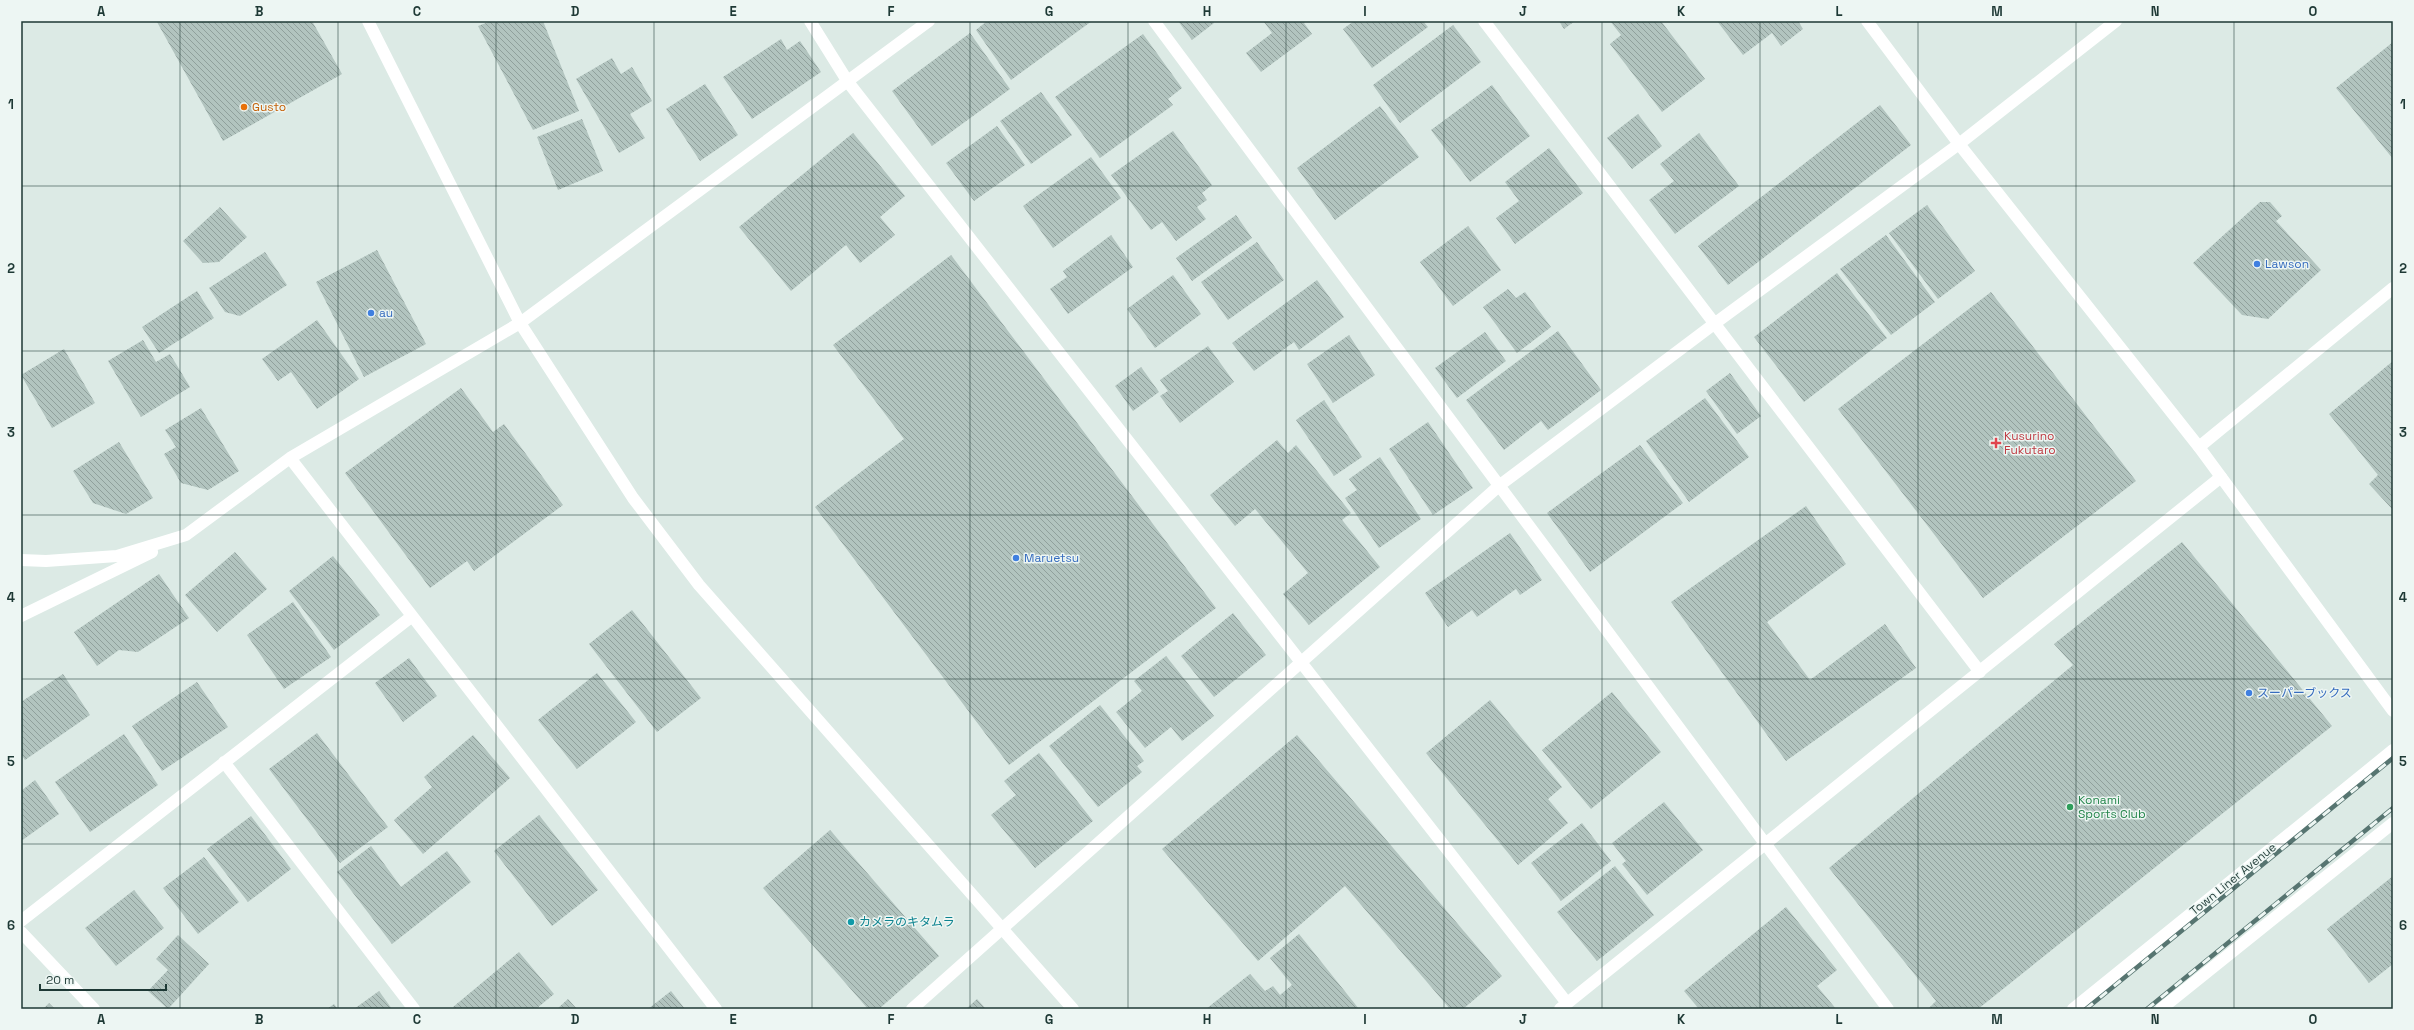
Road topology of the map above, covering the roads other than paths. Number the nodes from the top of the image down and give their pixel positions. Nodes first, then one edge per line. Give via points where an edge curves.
1 (368, 21) edge
2 (810, 21) edge
3 (929, 21) edge
4 (1154, 21) edge
5 (1484, 21) edge
6 (1867, 21) edge
7 (2116, 21) edge
8 (848, 82) junction
9 (1959, 144) junction
10 (2393, 288) edge
11 (520, 323) junction
12 (1714, 324) junction
13 (2199, 447) junction
14 (290, 458) junction
15 (2221, 478) junction
16 (1500, 485) junction
17 (186, 535) junction
18 (21, 560) edge
19 (21, 616) edge
20 (411, 617) junction
21 (1301, 662) junction
22 (1980, 672) junction
23 (2393, 711) edge
24 (2393, 750) edge
25 (224, 762) junction
26 (2393, 823) edge
27 (1766, 844) junction
28 (21, 921) edge
29 (1000, 928) junction
30 (21, 932) edge
31 (1564, 1006) edge
32 (94, 1009) edge
33 (414, 1009) edge
34 (716, 1009) edge
35 (912, 1009) edge
36 (1073, 1009) edge
37 (1888, 1009) edge
38 (2073, 1009) edge
39 (2161, 1009) edge

1 - 11 street
2 - 8 street
3 - 8 street
4 - 16 street
5 - 12 street
6 - 9 street
7 - 9 street
8 - 11 street
8 - 21 street
9 - 12 street
9 - 13 street
10 - 13 street
11 - 14 street
11 - 29 street via 633,498 699,585
12 - 16 street
12 - 22 street
13 - 15 street
14 - 17 street
14 - 20 street
15 - 22 street
15 - 23 street
16 - 21 street
16 - 27 street
17 - 18 street via 117,556 46,561
17 - 19 street
20 - 25 street
20 - 34 street
21 - 29 street
21 - 31 street
22 - 27 street
24 - 38 street, Town Liner Avenue
25 - 28 street
25 - 33 street
26 - 39 street
27 - 31 street
27 - 37 street
29 - 35 street
29 - 36 street
30 - 32 street

